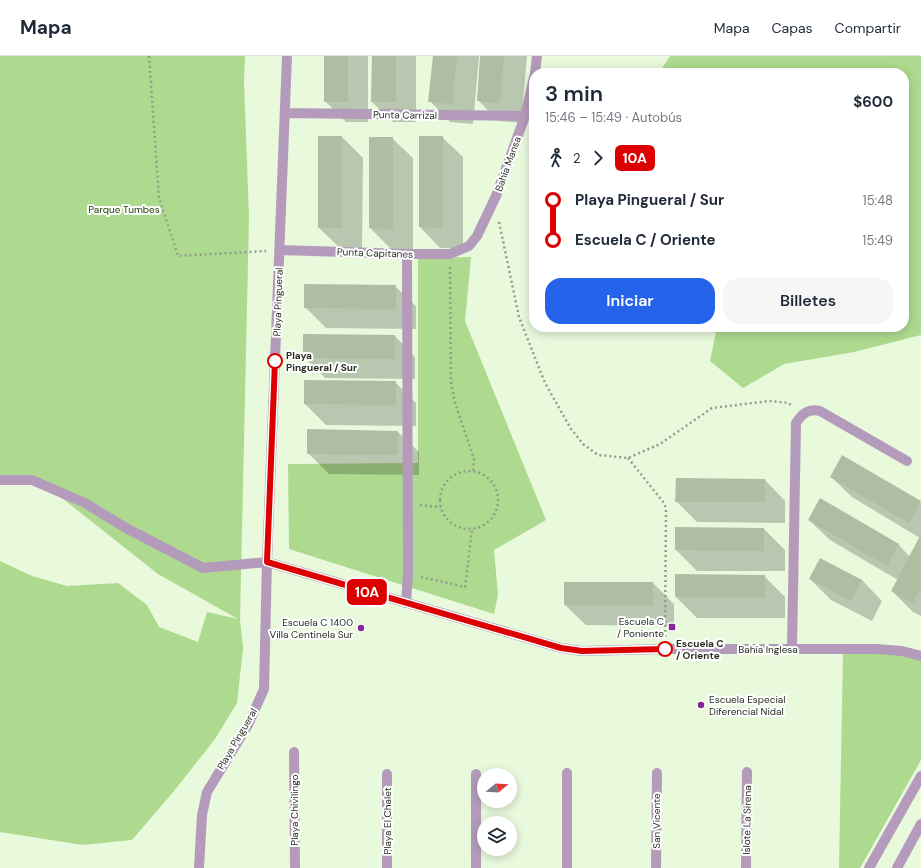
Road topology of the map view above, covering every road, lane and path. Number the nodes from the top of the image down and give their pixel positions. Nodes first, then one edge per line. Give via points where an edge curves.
1 (149, 56) edge
2 (287, 56) edge
3 (537, 56) edge
4 (536, 68) edge
5 (529, 99) edge
6 (285, 113) junction
7 (525, 116) junction
8 (499, 218) dead end
9 (469, 246) joint
10 (280, 250) junction
11 (407, 254) junction
12 (450, 254) junction
13 (799, 418) junction
14 (628, 458) junction
15 (907, 461) dead end
16 (473, 471) junction
17 (0, 480) edge
18 (408, 503) junction
19 (441, 506) junction
20 (472, 529) junction
21 (267, 562) junction
22 (408, 574) junction
23 (406, 603) junction
24 (665, 649) junction
25 (792, 649) junction
26 (921, 656) edge
27 (294, 752) dead end
28 (747, 772) dead end
29 (567, 773) dead end
30 (656, 773) dead end
31 (387, 774) dead end
32 (476, 774) dead end
33 (921, 776) edge
34 (921, 824) edge
35 (200, 868) edge
36 (295, 868) edge
37 (387, 868) edge
38 (476, 868) edge
39 (567, 868) edge
40 (656, 868) edge
41 (746, 868) edge
42 (870, 868) edge
43 (897, 868) edge

1 - 10 path via 159,198 178,256
2 - 6 street, Playa Pingueral
3 - 4 street
5 - 7 street, Bahía Mansa
6 - 7 street, Punta Carrizal
6 - 10 street, Playa Pingueral
7 - 9 street, Bahía Mansa via 496,196 477,236
8 - 14 path via 519,317 545,383 571,429 583,444 598,454
9 - 12 street, Punta Capitanes
10 - 11 street, Punta Capitanes
10 - 21 street, Playa Pingueral
11 - 12 street, Punta Capitanes
11 - 18 street
12 - 16 path via 451,382 455,403 474,459
13 - 14 path via 789,403 769,401 712,408 660,444
13 - 15 street via 813,409 820,411
13 - 25 street via 796,423
14 - 24 path via 666,508
16 - 19 path via 458,474 446,484 440,498
16 - 20 path via 493,483 498,498 494,516 480,527
17 - 21 street via 32,480 85,503 126,528 203,568
18 - 19 path
18 - 22 street
19 - 20 path via 444,514 455,525
20 - 22 path via 465,587
21 - 23 street, Bahía Inglesa
21 - 35 street, Playa Pingueral via 264,689 248,725 207,792 202,815
22 - 23 street
23 - 24 street, Bahía Inglesa via 561,648 582,651
24 - 25 street, Bahía Inglesa
25 - 26 street, Bahía Inglesa via 876,649 902,651
27 - 36 street, Playa Chivilingo
28 - 41 street, Islote La Sirena
29 - 39 street
30 - 40 street, San Vicente
31 - 37 street, Playa El Chalet
32 - 38 street
33 - 42 street
34 - 43 street

